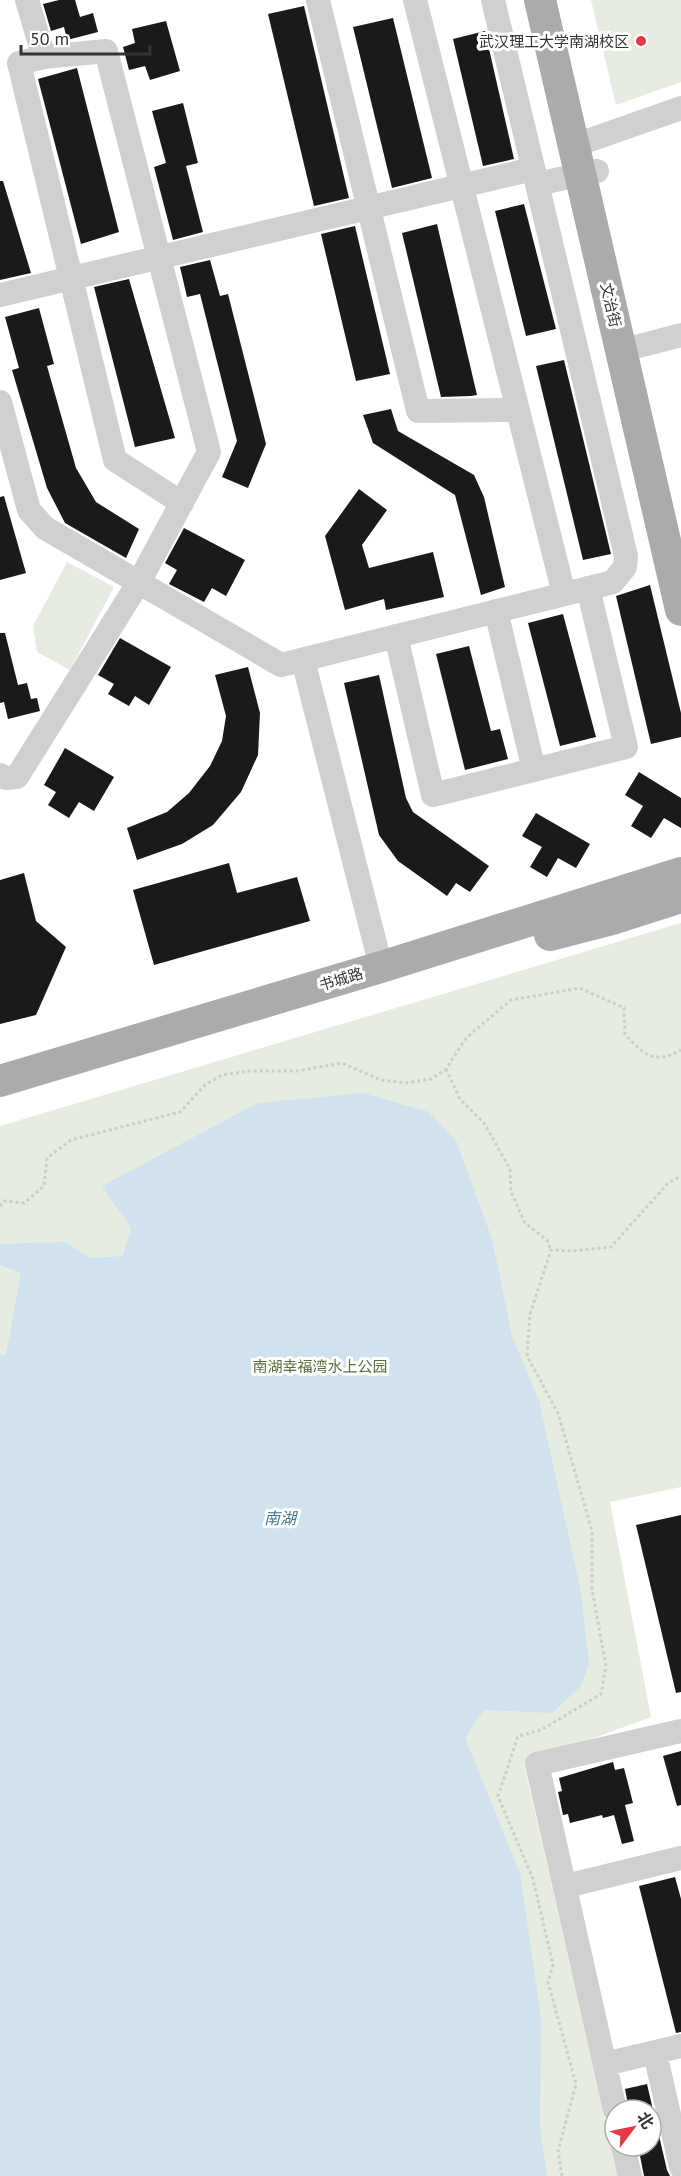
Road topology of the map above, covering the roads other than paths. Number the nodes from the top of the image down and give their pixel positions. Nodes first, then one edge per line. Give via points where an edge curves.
1 (27, 0) edge
2 (318, 0) edge
3 (415, 0) edge
4 (493, 0) edge
5 (540, 0) edge
6 (559, 0) edge
7 (44, 57) junction
8 (681, 108) edge
9 (590, 140) junction
10 (590, 173) junction
11 (535, 177) junction
12 (462, 186) junction
13 (369, 208) junction
14 (159, 257) junction
15 (71, 278) junction
16 (0, 295) edge
17 (681, 335) edge
18 (639, 346) junction
19 (0, 402) edge
20 (518, 410) junction
21 (182, 502) junction
22 (681, 524) edge
23 (139, 582) junction
24 (588, 588) junction
25 (564, 594) junction
26 (681, 610) edge
27 (496, 611) junction
28 (396, 636) junction
29 (303, 660) junction
30 (534, 770) junction
31 (0, 775) edge
32 (681, 873) edge
33 (681, 897) edge
34 (381, 967) junction
35 (0, 1081) edge
36 (0, 1100) edge
37 (681, 1731) edge
38 (681, 1858) edge
39 (566, 1886) junction
40 (681, 2046) edge
41 (655, 2053) junction
42 (605, 2064) junction
43 (612, 2098) edge
44 (626, 2158) edge
45 (681, 2167) edge
46 (630, 2176) edge

1 - 7 street
2 - 13 street
3 - 12 street
4 - 11 street
5 - 10 main road, 文治街
6 - 9 main road, 文治街
7 - 14 street via 106,51
7 - 15 street via 19,63
8 - 9 street
9 - 10 main road, 文治街
10 - 11 street
10 - 18 main road, 文治街
10 - 26 main road, 文治街
11 - 12 street
11 - 24 street via 626,556 625,567 613,582
12 - 13 street
12 - 20 street
13 - 14 street
13 - 20 street via 418,411
14 - 15 street
14 - 21 street via 209,452
15 - 16 street
15 - 21 street via 115,460
17 - 18 street
18 - 22 main road, 文治街
19 - 23 street via 29,510 36,520
20 - 25 street
21 - 23 street
23 - 29 street via 281,665
23 - 31 street via 17,777
24 - 25 street
24 - 30 street via 626,747
25 - 27 street
27 - 28 street
27 - 30 street
28 - 29 street
28 - 30 street via 433,795
29 - 34 street
32 - 34 main road, 书城路
33 - 36 main road, 书城路
34 - 35 main road, 书城路
37 - 39 street via 537,1764
38 - 39 street
39 - 42 street
40 - 41 street
41 - 42 street
41 - 45 street
42 - 43 street
44 - 46 street

